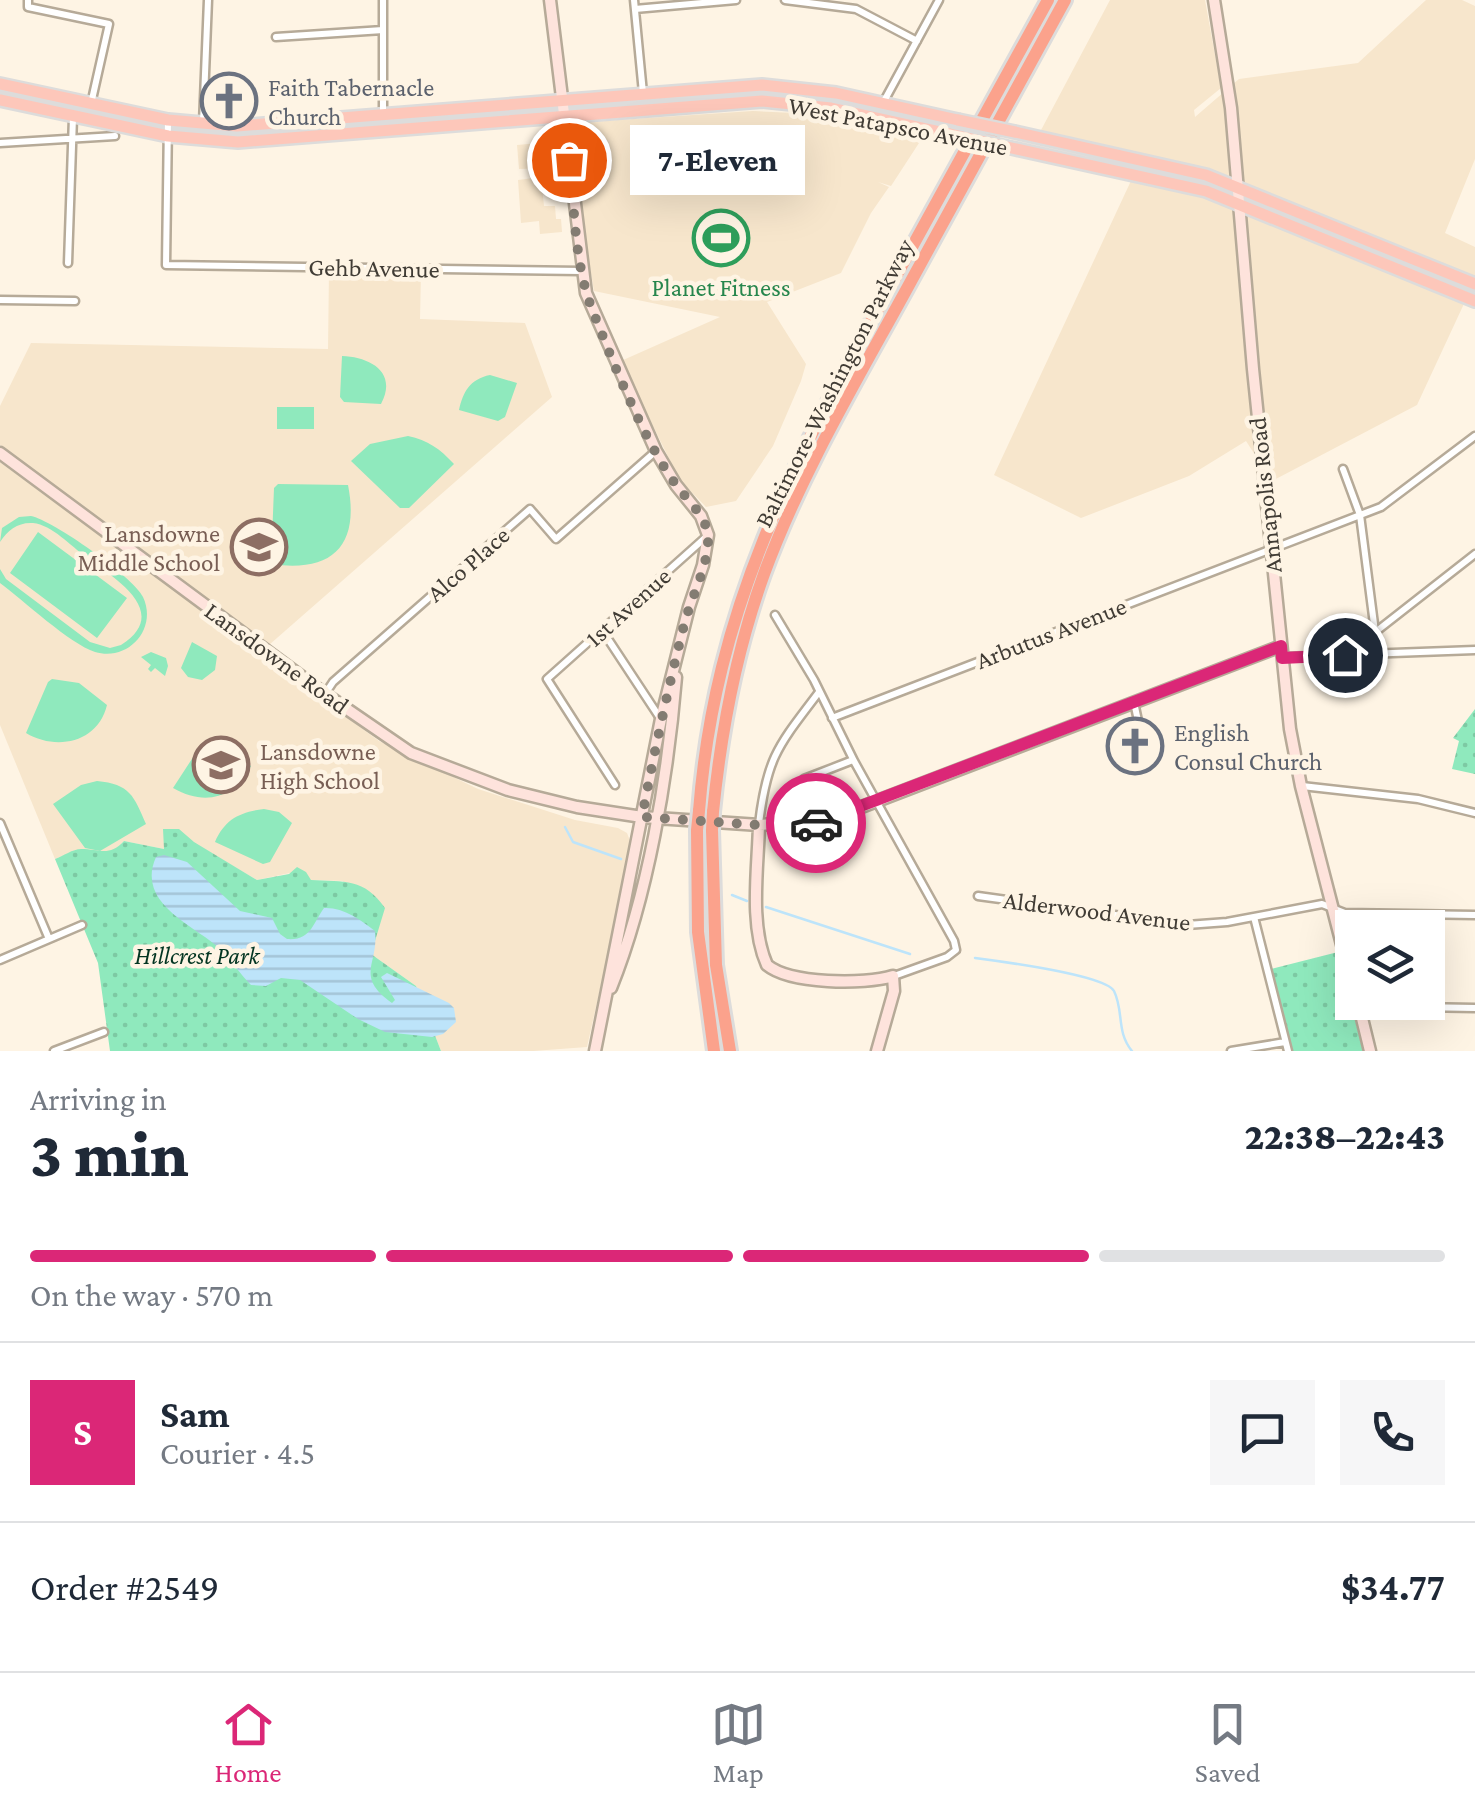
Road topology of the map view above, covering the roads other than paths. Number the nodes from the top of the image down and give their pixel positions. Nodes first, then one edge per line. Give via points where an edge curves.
1 (28, 0) edge
2 (208, 0) edge
3 (383, 0) edge
4 (550, 0) edge
5 (736, 0) edge
6 (785, 0) edge
7 (939, 0) edge
8 (1048, 0) edge
9 (1065, 0) edge
10 (1214, 0) edge
11 (635, 4) edge
12 (383, 30) junction
13 (276, 37) dead end
14 (917, 40) junction
15 (0, 84) edge
16 (686, 90) junction
17 (643, 93) junction
18 (562, 99) junction
19 (0, 100) edge
20 (92, 104) junction
21 (882, 104) junction
22 (645, 108) junction
23 (384, 115) junction
24 (564, 115) junction
25 (73, 116) junction
26 (875, 118) junction
27 (168, 120) junction
28 (958, 120) junction
29 (203, 124) junction
30 (115, 136) dead end
31 (168, 136) junction
32 (72, 139) junction
33 (0, 143) edge
34 (1237, 185) junction
35 (1238, 203) junction
36 (68, 263) dead end
37 (582, 271) junction
38 (1475, 284) edge
39 (0, 300) edge
40 (75, 300) dead end
41 (1475, 301) edge
42 (1475, 436) edge
43 (656, 452) junction
44 (0, 453) edge
45 (1342, 469) dead end
46 (1360, 515) junction
47 (708, 535) junction
48 (1270, 547) junction
49 (1475, 554) edge
50 (774, 615) dead end
51 (602, 630) junction
52 (1375, 632) junction
53 (679, 645) junction
54 (1475, 650) edge
55 (1281, 652) junction
56 (1345, 655) junction
57 (820, 692) junction
58 (325, 694) junction
59 (1134, 702) junction
60 (661, 718) junction
61 (832, 718) junction
62 (853, 760) junction
63 (1140, 762) dead end
64 (804, 779) dead end
65 (615, 785) dead end
66 (1300, 786) junction
67 (876, 802) junction
68 (706, 812) junction
69 (1475, 813) edge
70 (642, 817) junction
71 (655, 818) junction
72 (0, 823) edge
73 (759, 825) junction
74 (705, 830) junction
75 (978, 896) dead end
76 (1333, 908) junction
77 (1475, 915) edge
78 (1335, 916) edge
79 (1254, 917) junction
80 (82, 926) dead end
81 (49, 939) junction
82 (0, 960) edge
83 (893, 976) junction
84 (604, 1007) junction
85 (1445, 1007) edge
86 (1475, 1008) edge
87 (1362, 1020) edge
88 (104, 1032) dead end
89 (1286, 1047) edge
90 (54, 1051) edge
91 (595, 1051) edge
92 (714, 1051) edge
93 (730, 1051) edge
94 (877, 1051) edge
95 (1231, 1051) edge
96 (1370, 1051) edge

1 - 20 street via 28,7 109,24
2 - 29 street
3 - 12 street
4 - 18 street
5 - 11 street
6 - 14 street via 856,9
7 - 14 street
8 - 68 highway, Baltimore-Washington Parkway via 767,526 720,669 706,740
9 - 68 highway, Baltimore-Washington Parkway via 780,534 735,672
10 - 34 street, Annapolis Road
11 - 17 street
12 - 13 street
12 - 23 street
14 - 21 street
15 - 20 main road, West Patapsco Avenue
16 - 17 main road, West Patapsco Avenue
16 - 21 main road, West Patapsco Avenue via 798,87
16 - 22 main road via 679,98 648,100
17 - 18 main road, West Patapsco Avenue
18 - 23 main road, West Patapsco Avenue
18 - 24 street
19 - 25 main road, West Patapsco Avenue
20 - 27 main road, West Patapsco Avenue
21 - 28 main road, West Patapsco Avenue
22 - 24 main road, West Patapsco Avenue
22 - 26 main road, West Patapsco Avenue via 762,101
23 - 29 main road, West Patapsco Avenue
24 - 31 main road, West Patapsco Avenue via 270,141
24 - 37 street
25 - 31 main road, West Patapsco Avenue
25 - 32 street
26 - 28 main road via 883,111 946,125
26 - 35 main road, West Patapsco Avenue, bridge
27 - 29 main road, West Patapsco Avenue
27 - 31 street
28 - 34 main road, West Patapsco Avenue, bridge
30 - 32 street
31 - 37 street, Gehb Avenue via 166,265
32 - 33 street
32 - 36 street
34 - 35 street, Annapolis Road
34 - 38 main road, West Patapsco Avenue
35 - 41 main road, West Patapsco Avenue
35 - 48 street, Annapolis Road
37 - 43 street via 592,309
39 - 40 street
42 - 46 street, Arbutus Avenue via 1391,501
43 - 47 street
43 - 58 street, Alco Place via 556,539 530,509
44 - 58 street, Lansdowne Road
45 - 46 street
46 - 48 street, Arbutus Avenue
46 - 52 street
47 - 51 street, 1st Avenue
47 - 53 street
48 - 55 street, Annapolis Road
48 - 61 street, Arbutus Avenue
49 - 52 street
50 - 57 street
51 - 60 street
51 - 65 street, 1st Avenue via 547,679
52 - 56 street
53 - 60 street
53 - 71 street
54 - 56 street
55 - 56 street
55 - 59 street, Lansdowne Road
55 - 66 street, Annapolis Road
57 - 61 street
57 - 73 street via 772,759
58 - 70 street, Lansdowne Road via 411,753 480,781
59 - 63 street
59 - 67 street, Lansdowne Road
60 - 70 street
61 - 62 street
62 - 64 street
62 - 67 street
66 - 69 street via 1418,799
66 - 76 street, Annapolis Road
67 - 73 street, Lansdowne Road via 825,821
67 - 83 street via 956,950
68 - 74 highway, Baltimore-Washington Parkway, bridge
70 - 71 street, Lansdowne Road
70 - 84 street
71 - 73 street, Lansdowne Road
71 - 84 street via 634,925
72 - 81 street
73 - 83 street via 758,913 767,965 854,984
74 - 92 highway, Baltimore-Washington Parkway via 698,932
74 - 93 highway, Baltimore-Washington Parkway
75 - 79 street, Alderwood Avenue via 1186,925
76 - 77 street, Alderwood Avenue
76 - 78 street, Annapolis Road
76 - 79 street, Alderwood Avenue via 1322,904
79 - 89 street
80 - 81 street
81 - 82 street
83 - 94 street
84 - 91 street
85 - 86 street
87 - 96 street
88 - 90 street
89 - 95 street

